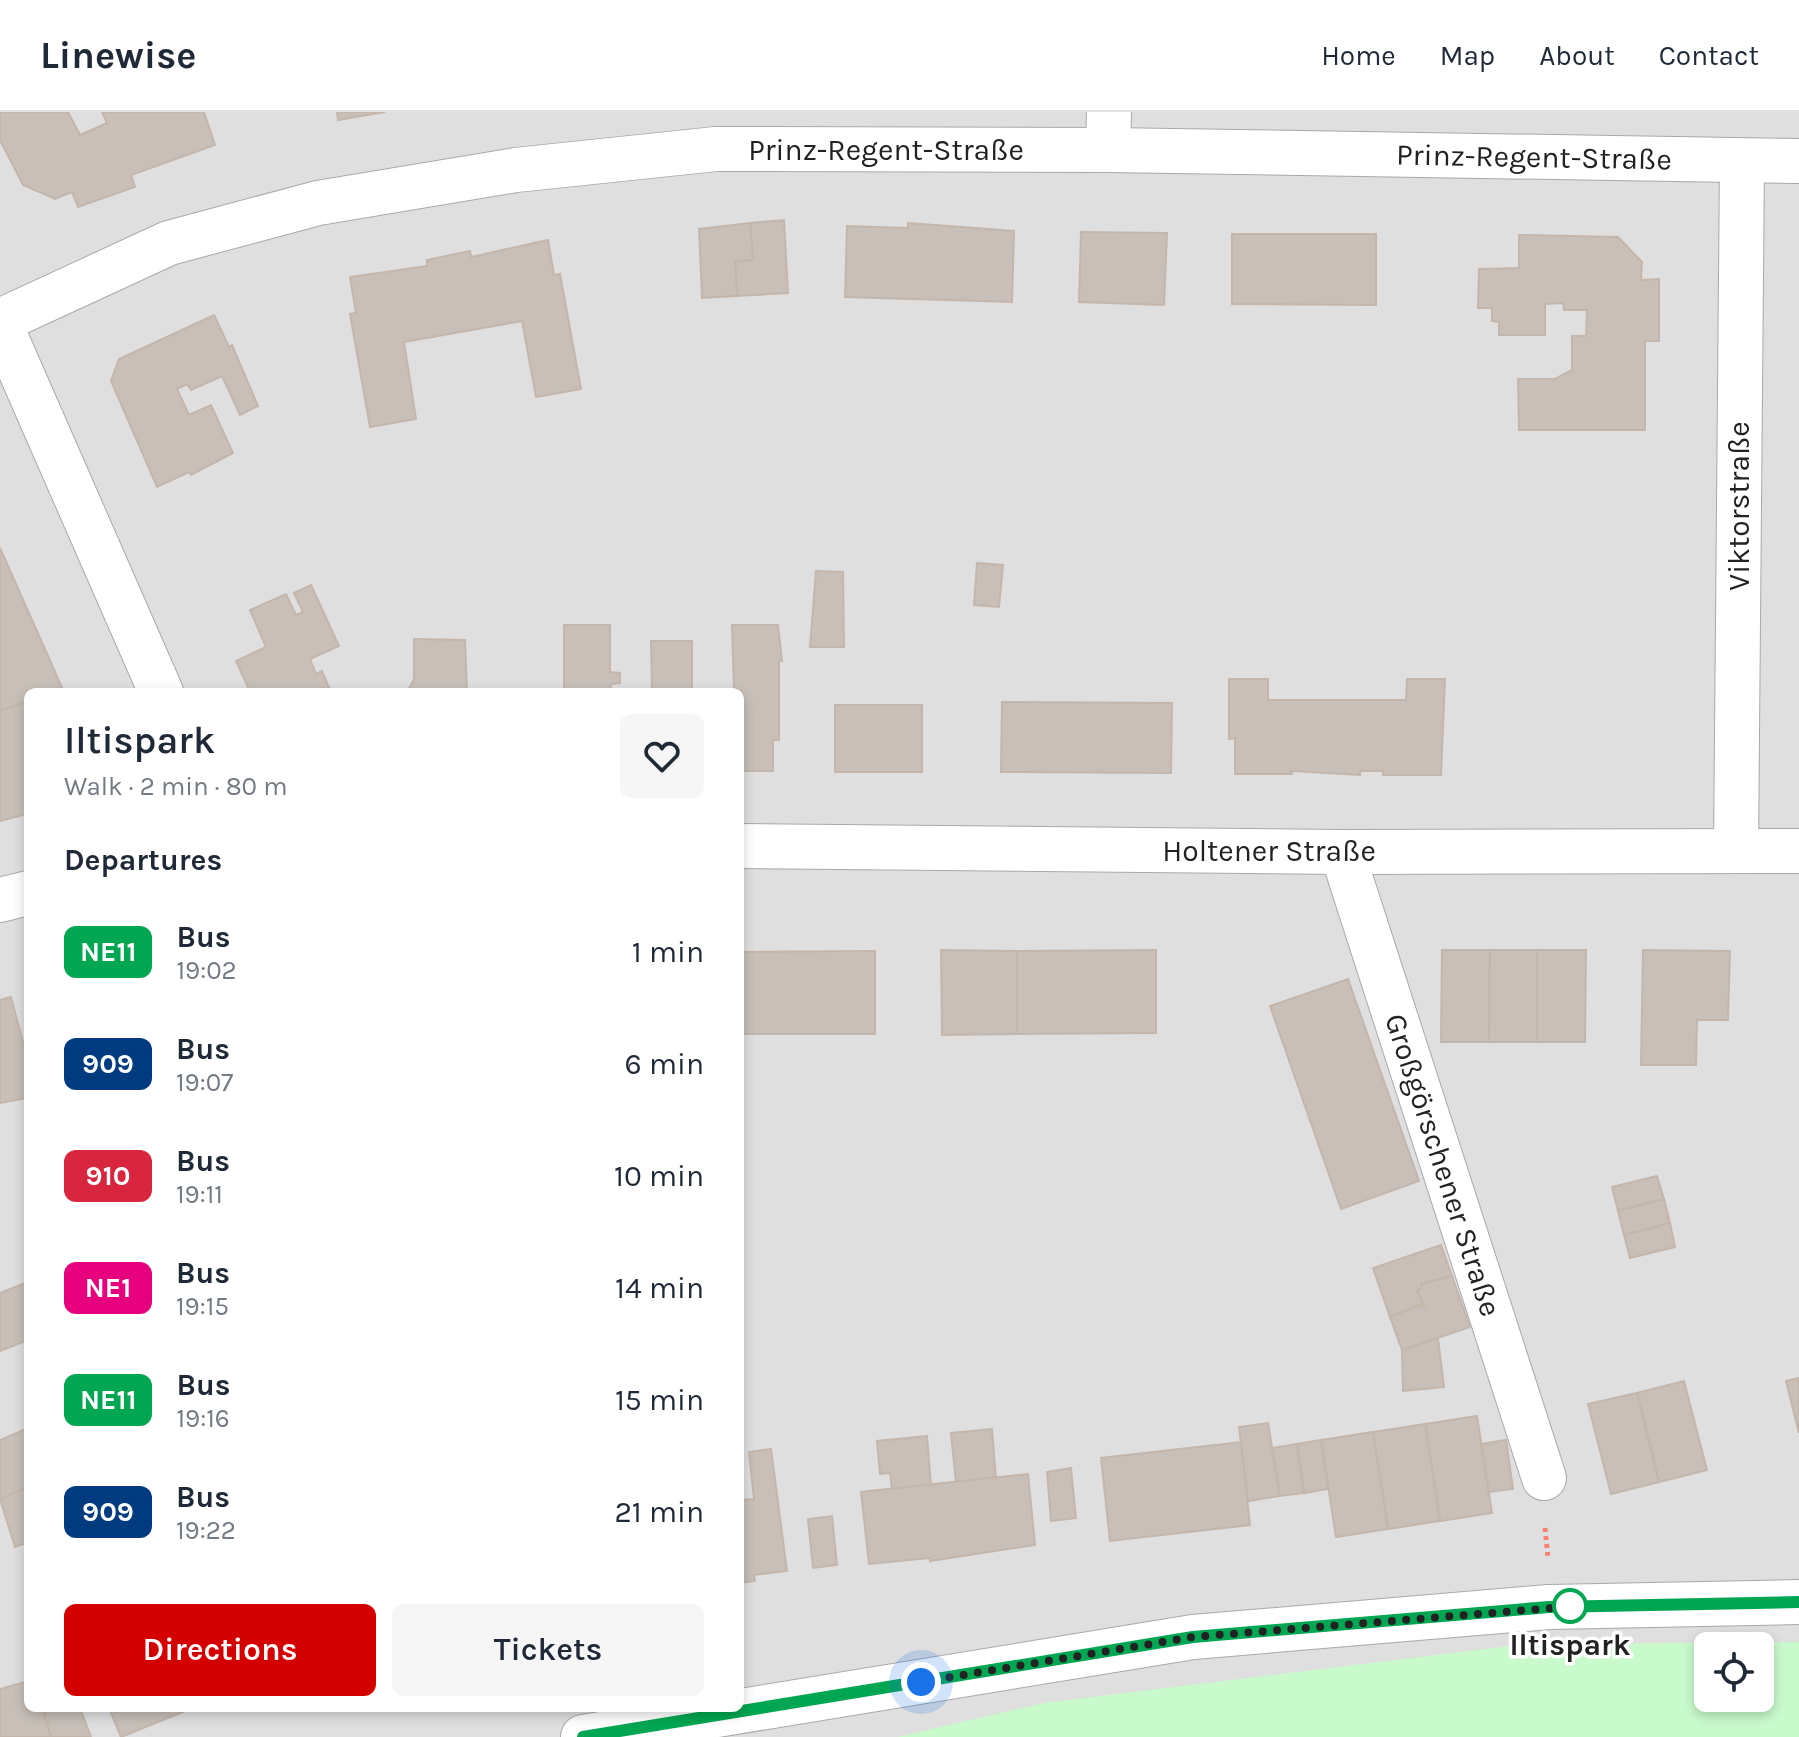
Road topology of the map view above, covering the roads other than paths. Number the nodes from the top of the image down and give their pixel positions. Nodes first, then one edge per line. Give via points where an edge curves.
1 (1108, 131) edge
2 (1742, 161) junction
3 (1799, 161) edge
4 (0, 323) edge
5 (159, 688) edge
6 (744, 846) edge
7 (1736, 851) junction
8 (1799, 851) edge
9 (1342, 852) junction
10 (24, 894) edge
11 (0, 900) edge
12 (1544, 1478) road end
13 (1799, 1602) edge
14 (744, 1703) edge
15 (685, 1712) edge
16 (583, 1727) edge

1 - 2 street, Prinz-Regent-Straße
1 - 4 street, Prinz-Regent-Straße via 716,149 516,170 318,203 169,243
2 - 3 street, Prinz-Regent-Straße
2 - 7 street, Viktorstraße
4 - 5 street
6 - 9 street, Holtener Straße
7 - 8 street, Holtener Straße
7 - 9 street, Holtener Straße
9 - 12 street, Großgörschener Straße
10 - 11 street
13 - 14 street via 1549,1607 1193,1637
15 - 16 street

